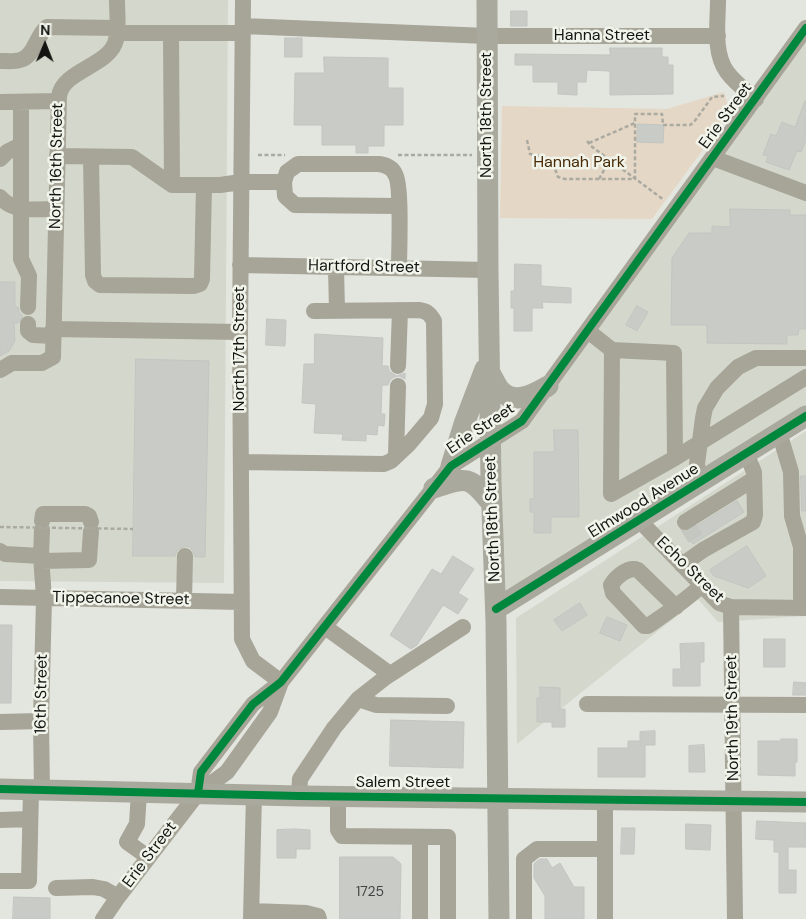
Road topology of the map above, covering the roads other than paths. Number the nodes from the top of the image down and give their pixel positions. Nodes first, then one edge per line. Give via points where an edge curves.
1 (116, 0) edge
2 (243, 0) edge
3 (487, 0) edge
4 (718, 0) edge
5 (806, 28) edge
6 (242, 29) junction
7 (117, 30) junction
8 (171, 33) junction
9 (486, 36) junction
10 (718, 36) junction
11 (0, 61) edge
12 (756, 99) junction
13 (58, 101) junction
14 (0, 102) edge
15 (21, 102) junction
16 (21, 145) junction
17 (57, 156) junction
18 (91, 157) junction
19 (713, 158) junction
20 (0, 159) edge
21 (241, 182) junction
22 (284, 182) junction
23 (172, 185) junction
24 (204, 185) junction
25 (806, 193) edge
26 (0, 196) edge
27 (399, 206) junction
28 (21, 208) junction
29 (56, 209) junction
30 (240, 265) junction
31 (336, 267) junction
32 (400, 268) junction
33 (488, 270) junction
34 (29, 276) junction
35 (55, 276) junction
36 (28, 307) dead end
37 (400, 310) junction
38 (314, 311) dead end
39 (336, 311) junction
40 (28, 324) dead end
41 (588, 331) junction
42 (240, 332) junction
43 (53, 333) junction
44 (612, 350) junction
45 (806, 358) edge
46 (490, 364) junction
47 (398, 366) dead end
48 (0, 370) edge
49 (806, 377) edge
50 (398, 386) dead end
51 (548, 386) junction
52 (806, 416) edge
53 (780, 432) junction
54 (491, 440) junction
55 (701, 442) junction
56 (746, 453) junction
57 (396, 456) junction
58 (675, 458) junction
59 (241, 462) junction
60 (451, 466) junction
61 (754, 479) junction
62 (700, 482) junction
63 (434, 488) junction
64 (670, 501) junction
65 (492, 504) junction
66 (639, 520) junction
67 (0, 551) edge
68 (185, 556) dead end
69 (41, 558) junction
70 (682, 565) junction
71 (701, 586) junction
72 (0, 597) edge
73 (44, 598) junction
74 (184, 601) junction
75 (241, 602) junction
76 (676, 607) dead end
77 (731, 607) junction
78 (496, 608) junction
79 (804, 608) edge
80 (324, 627) junction
81 (463, 627) dead end
82 (390, 674) junction
83 (281, 682) junction
84 (358, 699) junction
85 (587, 704) dead end
86 (733, 704) junction
87 (806, 705) edge
88 (447, 706) dead end
89 (41, 721) junction
90 (0, 722) edge
91 (0, 790) edge
92 (36, 790) junction
93 (139, 792) junction
94 (198, 793) junction
95 (254, 794) junction
96 (299, 796) junction
97 (338, 796) junction
98 (498, 798) junction
99 (605, 799) junction
100 (734, 802) junction
101 (806, 802) edge
102 (30, 819) junction
103 (0, 820) edge
104 (420, 837) junction
105 (605, 849) junction
106 (148, 857) junction
107 (0, 881) edge
108 (56, 888) dead end
109 (118, 897) junction
110 (252, 915) edge
111 (318, 917) edge
112 (103, 919) edge
113 (420, 919) edge
114 (448, 919) edge
115 (500, 919) edge
116 (524, 919) edge
117 (605, 919) edge
118 (735, 919) edge

1 - 7 street
2 - 6 street, North 17th Street
3 - 9 main road, North 18th Street
4 - 10 street
5 - 12 street, Erie Street
6 - 8 street, Hanna Street
6 - 9 street, Hanna Street
6 - 21 street, North 17th Street
7 - 8 street, Hanna Street
7 - 11 street, Hanna Street via 47,27 26,58
7 - 13 street, North 16th Street via 110,51 63,85
8 - 23 street
9 - 10 street, Hanna Street
9 - 33 main road, North 18th Street
10 - 12 street via 720,55 727,72
12 - 19 street, Erie Street
13 - 15 street
13 - 17 street, North 16th Street
14 - 15 street
15 - 16 street
16 - 20 street
16 - 28 street
17 - 18 street
17 - 29 street, North 16th Street
18 - 23 street via 132,157
18 - 24 street via 93,275 100,286 200,284
19 - 25 street
19 - 41 street, Erie Street
21 - 22 street
21 - 24 street
21 - 30 street, North 17th Street
22 - 27 street via 285,196 295,205
22 - 27 street via 287,172 298,164 386,165 398,179
23 - 24 street
26 - 28 street via 11,206
27 - 32 street
28 - 29 street
28 - 34 street via 22,259
29 - 35 street, North 16th Street
30 - 31 street, Hartford Street
30 - 42 street, North 17th Street
31 - 32 street, Hartford Street
31 - 39 street
32 - 33 street, Hartford Street
33 - 46 main road, North 18th Street
34 - 35 street
34 - 36 street
35 - 43 street, North 16th Street
37 - 39 street
37 - 47 street
37 - 57 street via 425,311 434,321 435,404 431,418
38 - 39 street
40 - 43 street via 28,331 33,336
41 - 44 street
41 - 51 street, Erie Street
42 - 43 street
42 - 59 street, North 17th Street
43 - 48 street, North 16th Street via 53,357 42,363 12,362
44 - 58 street via 674,353
44 - 58 street via 611,494
45 - 55 street via 756,358 738,367 717,388 705,408
46 - 51 main road via 501,391 511,396 531,396
46 - 54 main road, North 18th Street
46 - 60 main road via 464,424
49 - 55 street
50 - 57 street
51 - 54 street, Erie Street via 522,421
52 - 53 main road, Elmwood Avenue
53 - 56 main road, Elmwood Avenue
53 - 79 street via 791,472 792,516 801,546
54 - 60 street, Erie Street
54 - 65 main road, North 18th Street
55 - 58 street
55 - 62 street via 697,464
56 - 61 street
56 - 62 main road, Elmwood Avenue
57 - 59 street via 384,464
59 - 75 street, North 17th Street
60 - 63 street, Erie Street
61 - 64 street via 686,523
61 - 70 street via 753,522 700,546
62 - 64 main road, Elmwood Avenue
63 - 65 main road via 465,480 477,485
63 - 80 street, Erie Street
64 - 66 main road, Elmwood Avenue
65 - 78 main road, North 18th Street
66 - 70 street, Echo Street
66 - 78 main road, Elmwood Avenue
67 - 69 street
68 - 74 street
69 - 69 street, 16th Street via 43,514 89,516 89,560
69 - 73 street, 16th Street
70 - 71 street, Echo Street
71 - 76 street
71 - 77 street, Echo Street via 719,603
72 - 73 street, Tippecanoe Street
73 - 74 street, Tippecanoe Street
73 - 89 street, 16th Street
74 - 75 street, Tippecanoe Street
75 - 83 street, North 17th Street via 242,639 253,661
77 - 79 street, Echo Street
77 - 86 street, North 19th Street
78 - 98 main road, North 18th Street
80 - 82 street
80 - 83 street, Erie Street
81 - 82 street
82 - 84 street
83 - 94 street, Erie Street via 253,704 201,772
84 - 88 street via 376,705
84 - 96 street via 300,779
85 - 86 street
86 - 87 street
86 - 100 street, North 19th Street
89 - 90 street
89 - 92 street, 16th Street
91 - 92 main road, Salem Street
92 - 93 main road, Salem Street
92 - 102 street, 16th Street
93 - 94 main road, Salem Street
93 - 106 street via 137,824 127,842
94 - 95 main road, Salem Street
94 - 106 street, Erie Street
95 - 96 main road, Salem Street
95 - 110 street
96 - 97 main road, Salem Street
97 - 98 main road, Salem Street
97 - 104 street via 338,830 342,836
98 - 99 main road, Salem Street
98 - 115 main road, North 18th Street
99 - 100 main road, Salem Street
99 - 105 street
100 - 101 main road, Salem Street
100 - 118 street, North 19th Street
102 - 103 street
102 - 107 street, 16th Street via 29,881
104 - 113 street
104 - 114 street via 448,837
105 - 116 street via 537,849 524,858
105 - 117 street
106 - 109 street, Erie Street
108 - 109 street via 104,889
109 - 112 street, Erie Street
110 - 111 street via 306,913

